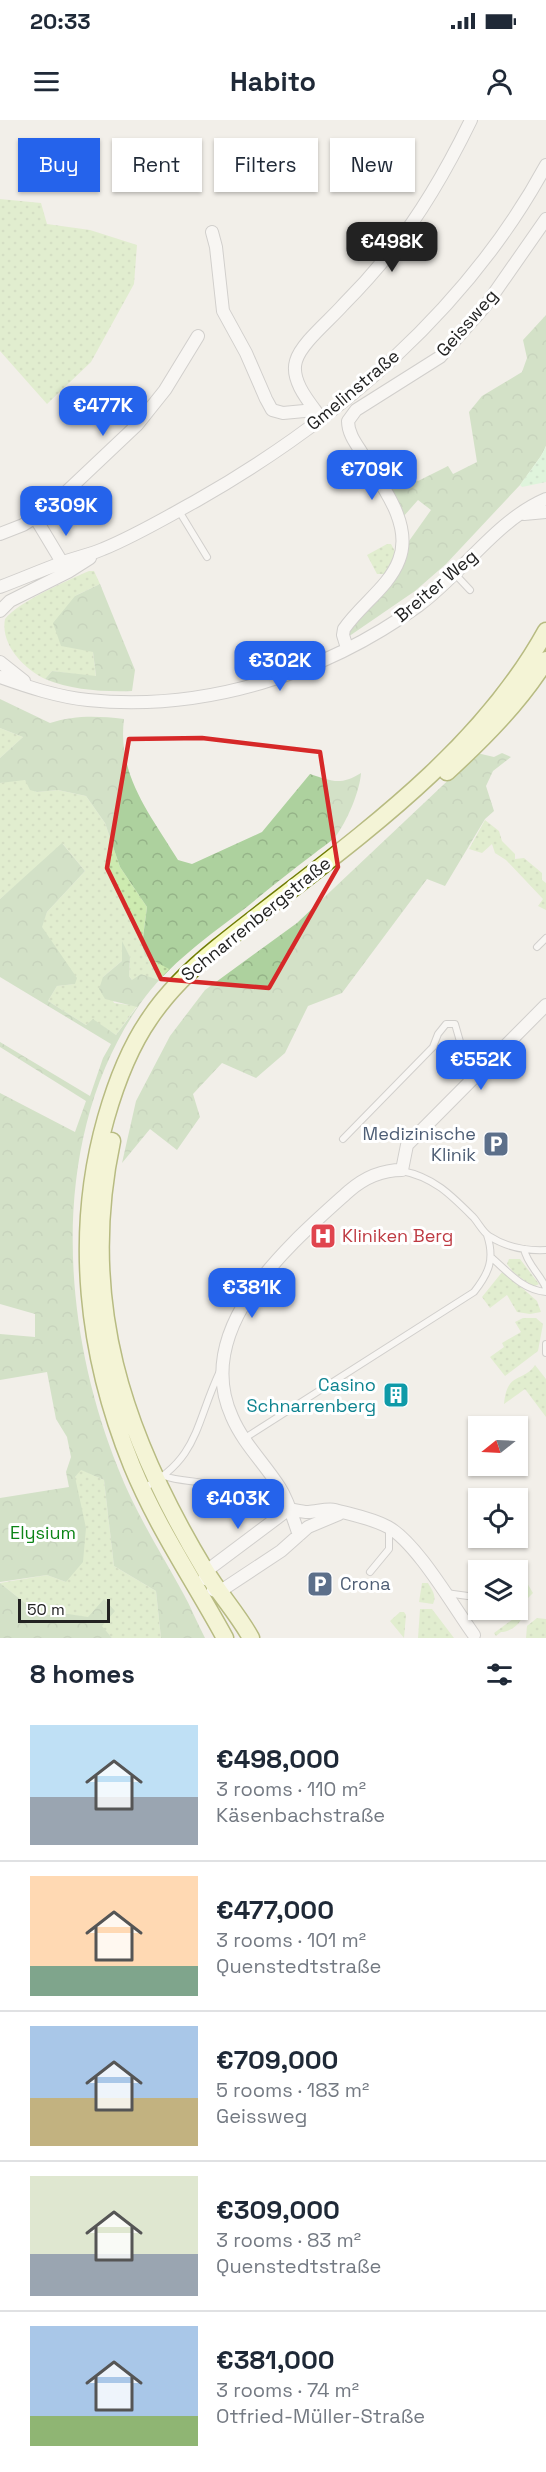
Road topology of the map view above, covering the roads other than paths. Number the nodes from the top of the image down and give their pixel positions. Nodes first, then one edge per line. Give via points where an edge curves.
1 (471, 120) edge
2 (546, 165) edge
3 (546, 219) edge
4 (212, 232) dead end
5 (198, 336) dead end
6 (318, 414) junction
7 (546, 499) edge
8 (179, 511) junction
9 (546, 512) edge
10 (517, 516) junction
11 (36, 519) junction
12 (0, 534) edge
13 (207, 557) dead end
14 (65, 567) junction
15 (455, 574) junction
16 (0, 587) edge
17 (470, 590) dead end
18 (0, 611) edge
19 (546, 631) edge
20 (347, 648) junction
21 (546, 660) edge
22 (0, 662) edge
23 (0, 677) edge
24 (36, 688) junction
25 (546, 938) edge
26 (537, 947) dead end
27 (546, 1005) edge
28 (480, 1070) junction
29 (343, 1139) dead end
30 (402, 1170) junction
31 (487, 1235) junction
32 (524, 1249) junction
33 (546, 1250) edge
34 (492, 1258) junction
35 (546, 1290) edge
36 (546, 1344) edge
37 (546, 1353) edge
38 (223, 1365) junction
39 (245, 1438) junction
40 (154, 1482) junction
41 (231, 1499) dead end
42 (289, 1509) junction
43 (341, 1514) junction
44 (389, 1528) junction
45 (299, 1535) junction
46 (370, 1572) dead end
47 (205, 1588) junction
48 (443, 1591) junction
49 (468, 1596) edge
50 (474, 1635) dead end
51 (225, 1638) edge
52 (251, 1638) edge

1 - 6 street via 433,191 393,249 309,340 296,360 297,381
2 - 6 street, Gmelinstraße via 506,231 467,282 403,348
3 - 20 street, Geissweg via 486,305 445,352 356,410 348,421 351,435 393,506 402,537 399,560 391,575 344,629
4 - 6 street via 223,311 272,410
5 - 11 street via 165,390 137,425
6 - 8 street, Gmelinstraße via 247,470
7 - 10 street, Breiter Weg
8 - 13 lane
8 - 14 street, Gmelinstraße
9 - 10 street
10 - 15 street, Breiter Weg
11 - 12 street
11 - 14 street
14 - 16 street, Gmelinstraße
14 - 18 street, Gmelinstraße
15 - 17 lane
15 - 20 street, Breiter Weg via 419,605
19 - 40 street, Schnarrenbergstraße via 509,687 446,758 372,824 191,970 150,1016 131,1050 97,1155 89,1204 87,1271 94,1334 121,1436
20 - 24 street, Breiter Weg via 258,684 186,699 139,703 87,700
21 - 40 street, Schnarrenbergstraße via 472,749 375,836 211,964 179,995 141,1048 117,1113 108,1160 101,1206 100,1266 105,1312 126,1408
22 - 24 street, Breiter Weg
23 - 24 street, Breiter Weg
25 - 26 lane
27 - 28 street
28 - 29 lane via 463,1052 455,1024 446,1024 432,1047
28 - 30 street via 407,1145
30 - 31 lane via 438,1184
30 - 38 street via 377,1173 358,1183 271,1266 236,1318
31 - 32 lane
31 - 34 lane
32 - 33 lane
32 - 35 lane
34 - 35 lane via 533,1291
34 - 39 lane via 489,1271 474,1292
36 - 37 lane
38 - 39 street via 229,1410
38 - 40 lane via 186,1455
39 - 42 street via 279,1487
40 - 41 lane via 200,1481 224,1491
40 - 47 street, Schnarrenbergstraße
42 - 43 street via 334,1510
42 - 45 street
42 - 47 street
43 - 44 street via 370,1518
43 - 45 street via 317,1521
44 - 46 lane via 389,1549
44 - 48 street via 408,1545
45 - 47 street via 281,1551
47 - 51 street, Schnarrenbergstraße
47 - 52 street, Schnarrenbergstraße
48 - 49 lane
48 - 50 street

